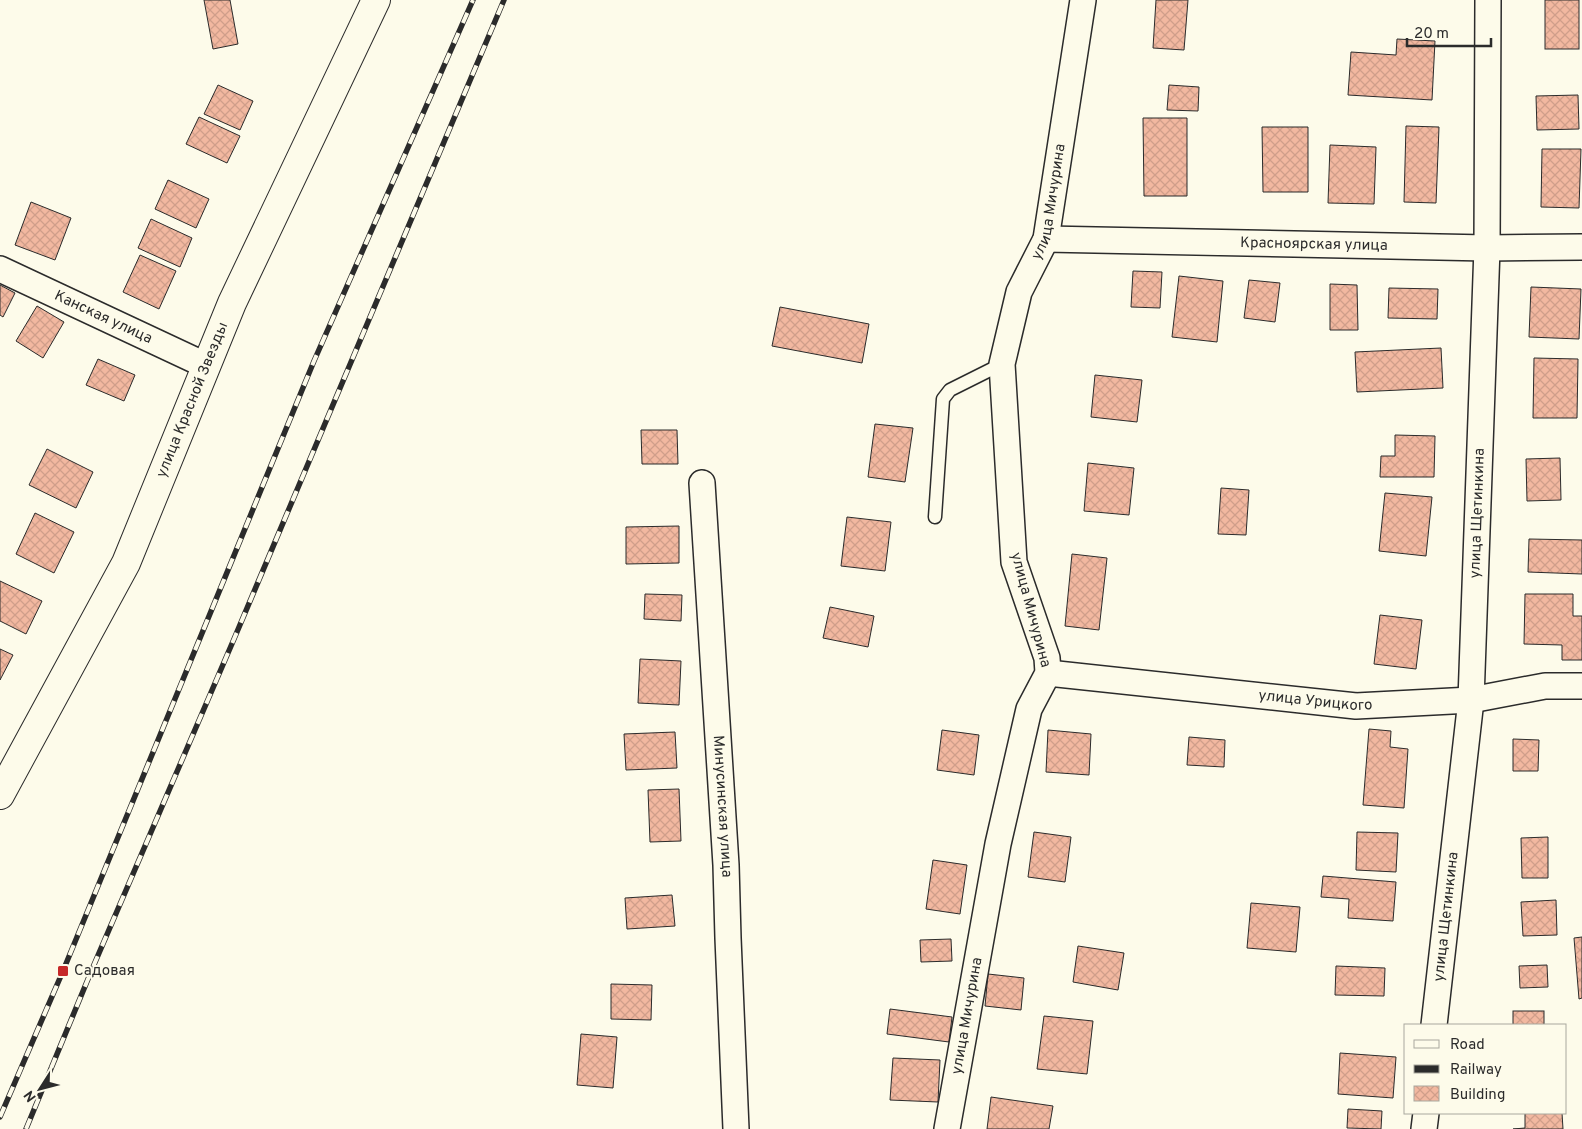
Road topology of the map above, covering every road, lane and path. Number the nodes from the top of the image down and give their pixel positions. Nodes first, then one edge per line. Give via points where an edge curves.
1 (376, 0) edge
2 (1083, 0) edge
3 (1488, 0) edge
4 (1046, 239) junction
5 (1582, 247) edge
6 (1487, 248) junction
7 (0, 269) edge
8 (1002, 364) junction
9 (206, 365) junction
10 (702, 484) dead end
11 (935, 517) dead end
12 (1048, 673) junction
13 (1582, 686) edge
14 (1471, 700) junction
15 (0, 795) edge
16 (1434, 1024) edge
17 (1426, 1114) edge
18 (736, 1129) edge
19 (947, 1129) edge
20 (1424, 1129) edge

1 - 9 street, улица Красной Звезды via 232,303
2 - 4 street, улица Мичурина
3 - 6 street, улица Щетинкина
4 - 6 street, Красноярская улица
4 - 8 street, улица Мичурина via 1018,292
5 - 6 street, Красноярская улица
6 - 14 street, улица Щетинкина
7 - 9 street, Канская улица
8 - 11 lane via 950,390 943,399
8 - 12 street, улица Мичурина via 1014,562 1047,658
9 - 15 street, улица Красной Звезды via 126,563
10 - 18 street, Минусинская улица via 726,865
12 - 14 street, улица Урицкого via 1356,706
12 - 19 street, улица Мичурина via 1029,709 998,844
13 - 14 street, улица Урицкого via 1545,686
14 - 16 street, улица Щетинкина
17 - 20 street

